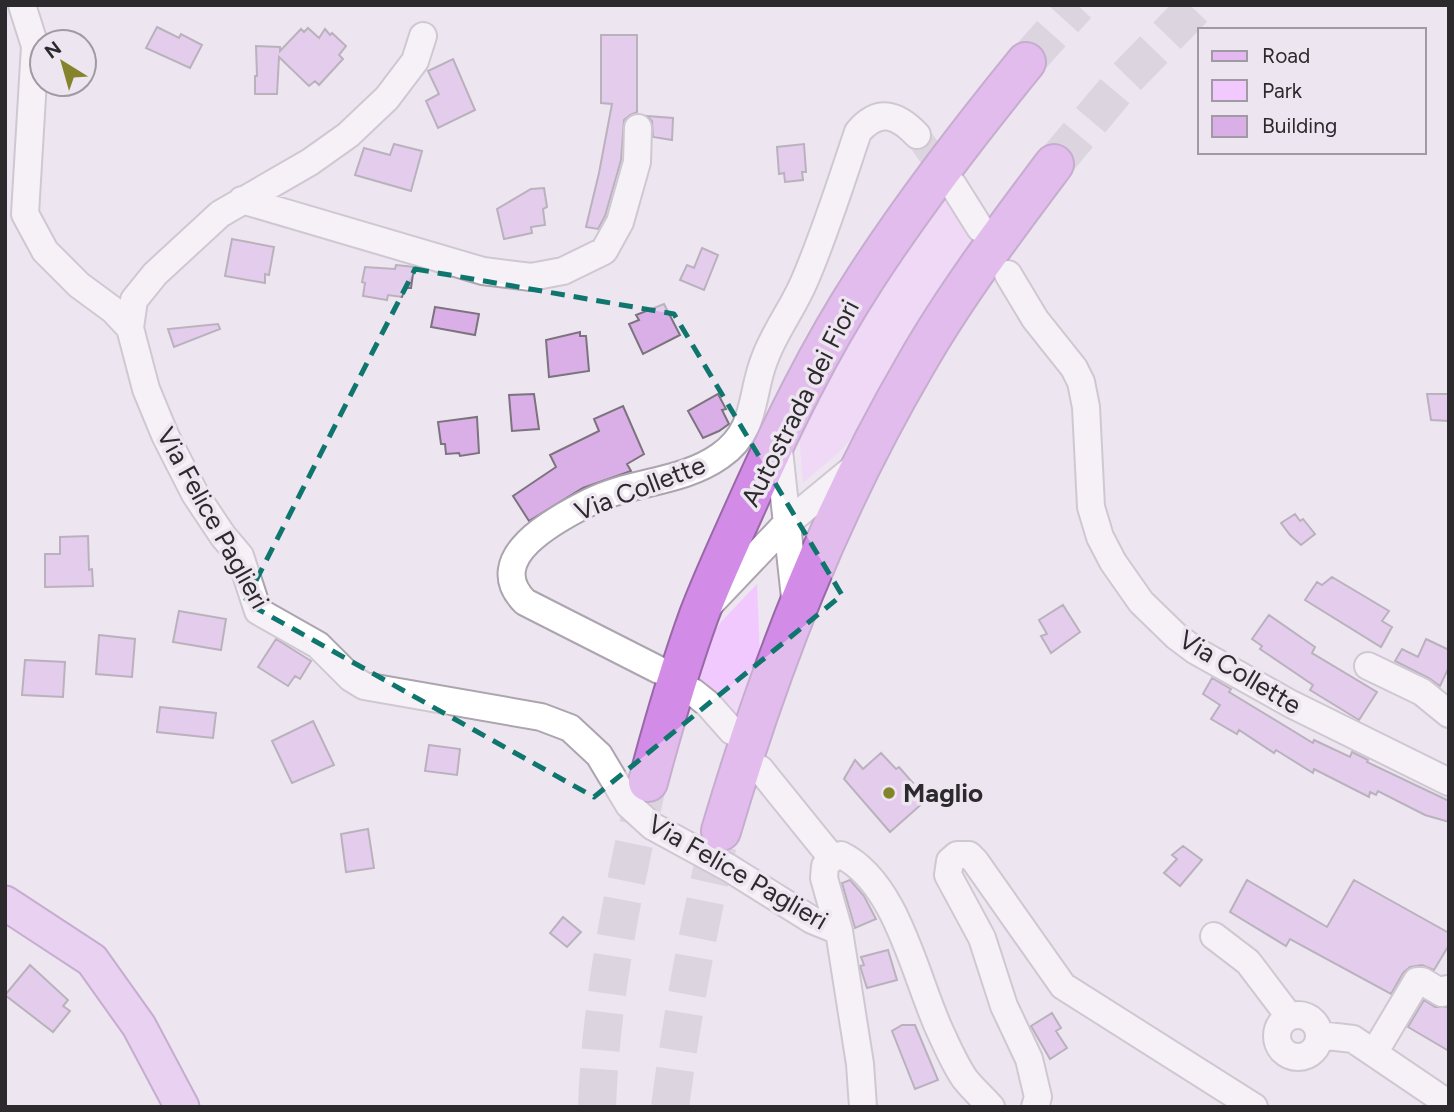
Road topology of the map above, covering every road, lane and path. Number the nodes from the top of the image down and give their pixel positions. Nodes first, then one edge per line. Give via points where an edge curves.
1 (22, 5) edge
2 (423, 36) dead end
3 (1026, 62) tunnel mouth
4 (638, 128) dead end
5 (917, 135) tunnel mouth
6 (1054, 164) tunnel mouth
7 (953, 186) tunnel mouth
8 (242, 200) junction
9 (980, 228) dead end
10 (1007, 274) dead end
11 (130, 328) junction
12 (778, 436) junction
13 (863, 460) junction
14 (786, 524) junction
15 (796, 607) junction
16 (699, 615) junction
17 (1368, 666) dead end
18 (659, 670) dead end
19 (693, 692) dead end
20 (1449, 714) edge
21 (732, 731) dead end
22 (760, 769) dead end
23 (648, 782) tunnel mouth
24 (1449, 782) edge
25 (721, 831) tunnel mouth
26 (832, 858) junction
27 (5, 904) edge
28 (839, 931) junction
29 (1214, 936) dead end
30 (1447, 989) edge
31 (1289, 1016) junction
32 (1319, 1035) junction
33 (1374, 1053) junction
34 (1240, 1103) edge
35 (1449, 1104) edge
36 (182, 1107) edge
37 (863, 1107) edge
38 (991, 1107) edge
39 (1035, 1107) edge

1 - 11 street via 35,46 25,214 45,251
2 - 8 street via 415,61 387,99 348,135
3 - 12 highway, Autostrada dei Fiori via 914,205 864,280
4 - 8 street via 637,162 620,222 604,251 564,271 531,277 483,271
5 - 18 street, Via Collette via 905,124 884,116 869,121 858,132 804,282 764,359 754,407 741,436 720,456 688,472 591,501 538,533 514,559 514,587 526,602
6 - 13 highway via 959,296
7 - 9 street
8 - 11 street via 155,274 134,300
10 - 24 street, Via Collette via 1081,382 1091,507 1113,562 1141,602 1196,651
11 - 28 street, Via Felice Paglieri via 146,389 165,435 195,494 240,556 258,611 318,645 364,686 541,716 570,728 599,755 629,805 652,826 812,920
12 - 14 street
12 - 16 highway, Autostrada dei Fiori
13 - 14 street
13 - 15 highway
14 - 15 street
14 - 16 street
15 - 25 highway
16 - 23 highway, Autostrada dei Fiori
17 - 20 street via 1422,692
19 - 21 street
22 - 26 street
26 - 28 street via 825,866 824,878
26 - 38 street via 841,855 856,862 884,897 939,1030 964,1077
27 - 36 main road via 92,960 139,1026
28 - 37 street
29 - 31 street via 1248,962
30 - 33 street via 1442,993 1417,981
31 - 32 street via 1309,1018
31 - 32 street via 1277,1033 1279,1046 1290,1056 1310,1054
32 - 33 street via 1353,1040
33 - 35 street
34 - 39 street via 1063,986 975,860 957,855 950,861 948,875 982,938 1004,1006 1029,1059 1038,1097

